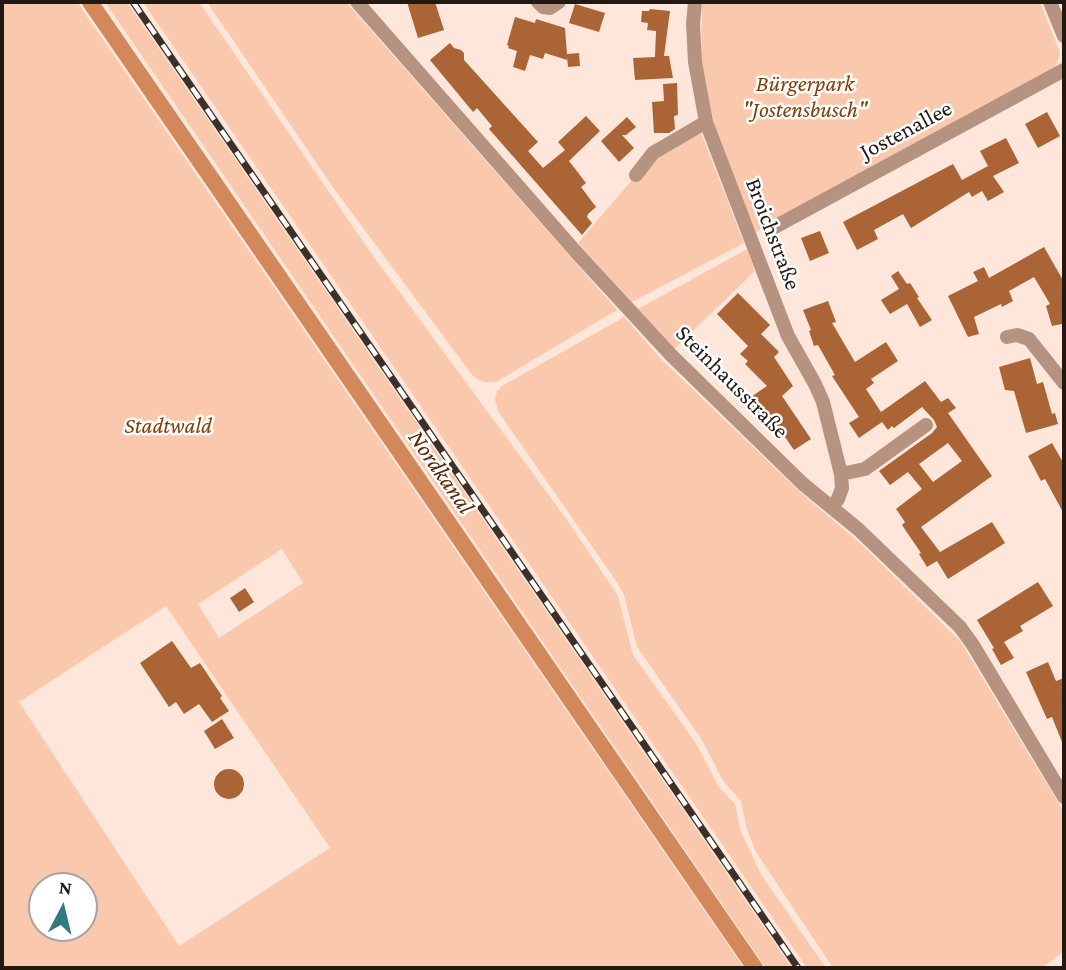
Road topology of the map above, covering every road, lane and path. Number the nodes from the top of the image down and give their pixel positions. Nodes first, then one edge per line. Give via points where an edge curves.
1 (358, 2) edge
2 (538, 2) edge
3 (559, 2) edge
4 (695, 2) edge
5 (1050, 2) edge
6 (1064, 36) edge
7 (1064, 70) edge
8 (706, 122) junction
9 (636, 175) dead end
10 (769, 230) dead end
11 (1007, 337) dead end
12 (1064, 383) edge
13 (926, 425) dead end
14 (841, 474) junction
15 (832, 507) junction
16 (1064, 797) edge

1 - 15 street, Steinhausstraße via 671,355
2 - 3 street via 550,8
4 - 8 street, Broichstraße via 695,62
5 - 6 street
7 - 10 street, Jostenallee
8 - 9 street via 653,153
8 - 14 street, Broichstraße via 788,336 823,402
11 - 12 street via 1029,339
13 - 14 street via 865,469
14 - 15 street, Broichstraße via 842,488
15 - 16 street, Steinhausstraße via 960,627

